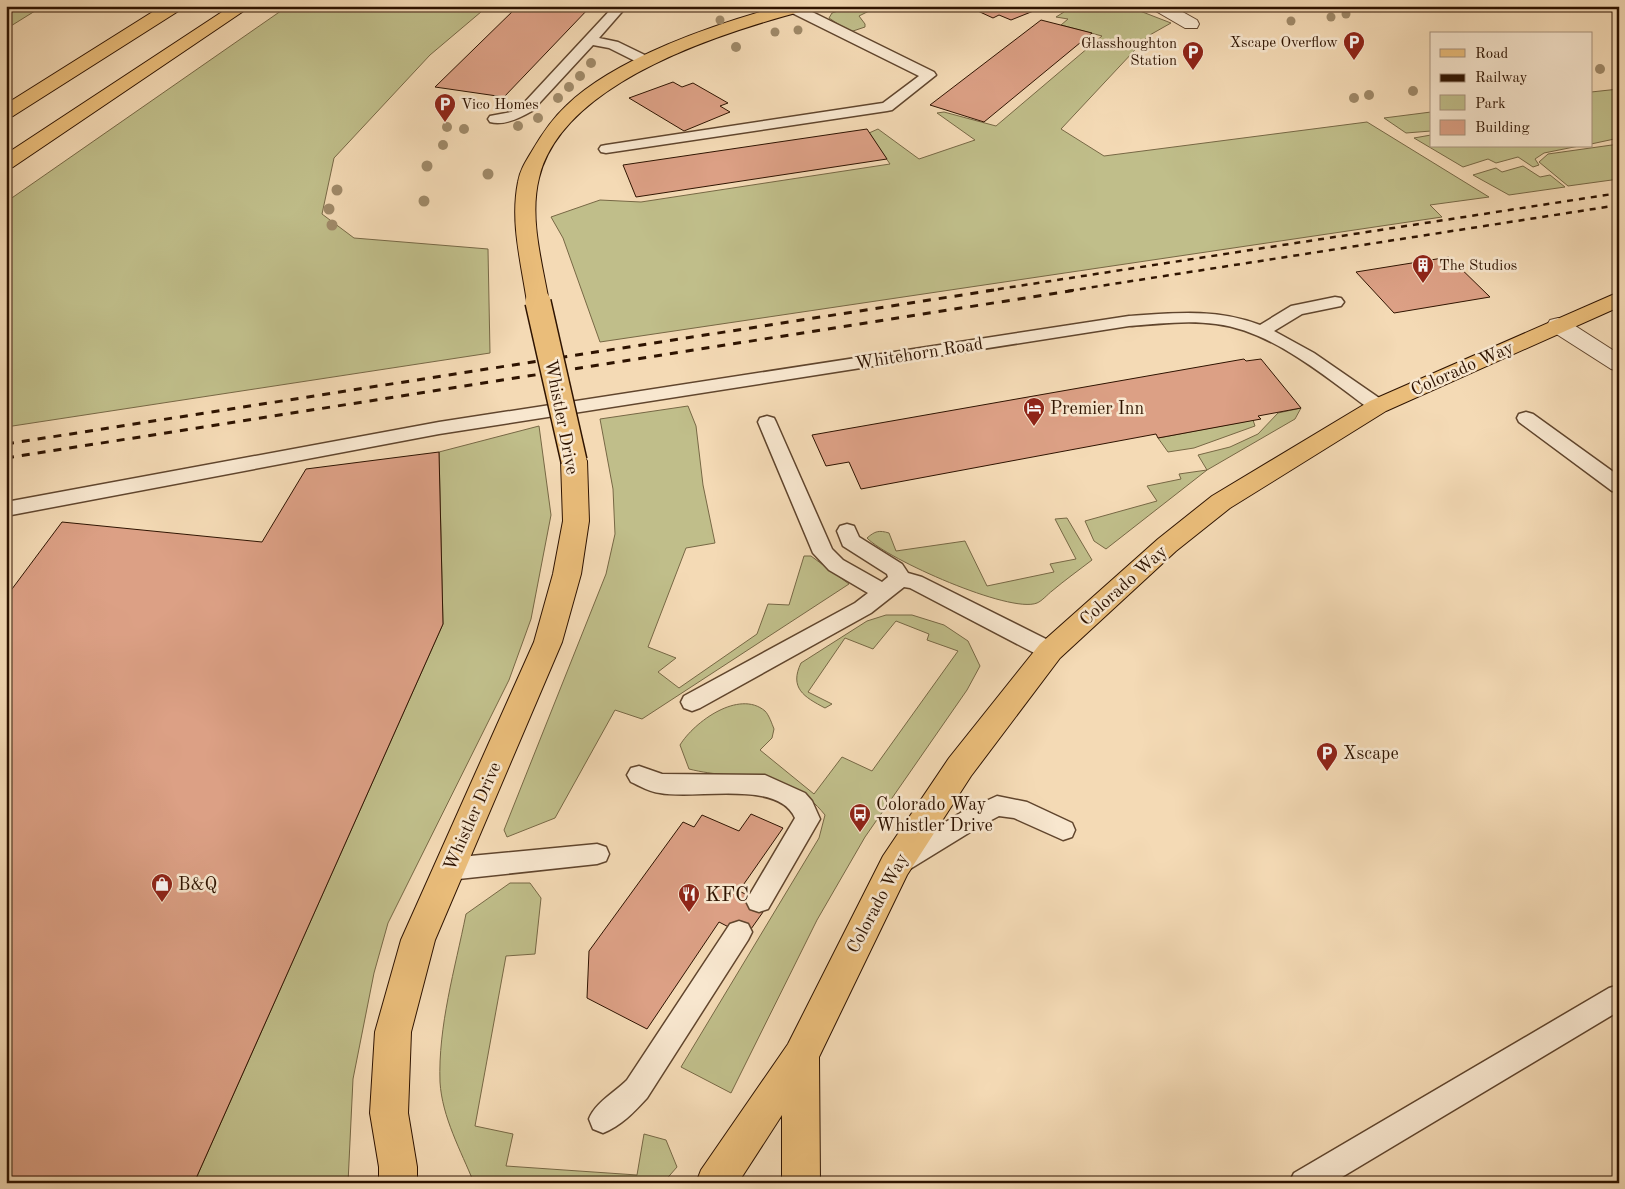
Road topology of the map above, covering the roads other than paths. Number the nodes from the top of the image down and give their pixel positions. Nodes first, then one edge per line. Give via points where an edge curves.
1 (174, 6) edge
2 (243, 6) edge
3 (621, 6) edge
4 (1160, 6) edge
5 (797, 7) edge
6 (1191, 24) dead end
7 (590, 40) junction
8 (646, 61) junction
9 (6, 112) edge
10 (495, 119) dead end
11 (606, 149) dead end
12 (6, 163) edge
13 (1619, 299) edge
14 (1335, 302) dead end
15 (1558, 325) junction
16 (1262, 331) junction
17 (1619, 364) edge
18 (1378, 406) junction
19 (1526, 418) dead end
20 (767, 422) dead end
21 (1619, 486) edge
22 (6, 509) edge
23 (848, 531) dead end
24 (900, 579) junction
25 (882, 592) junction
26 (1050, 651) junction
27 (692, 702) dead end
28 (639, 775) dead end
29 (1063, 830) dead end
30 (597, 854) dead end
31 (895, 866) junction
32 (449, 870) junction
33 (759, 901) dead end
34 (739, 932) dead end
35 (1619, 997) edge
36 (801, 1056) junction
37 (603, 1118) dead end
38 (402, 1178) edge
39 (715, 1183) edge
40 (802, 1183) edge
41 (1304, 1183) edge

1 - 9 main road
2 - 12 main road
3 - 7 lane
4 - 6 street
5 - 8 main road, Whistler Drive via 696,40
5 - 11 lane via 929,75 887,107
7 - 8 lane via 613,45
7 - 10 lane via 527,108 515,115
8 - 32 main road, Whistler Drive, bridge via 578,105 554,130 528,180 524,216 538,302 574,461 576,521 567,574 548,642
13 - 15 main road, Colorado Way
14 - 16 lane via 1297,310
15 - 17 street
15 - 18 main road, Colorado Way
16 - 18 lane, Whitehorn Road via 1300,351
16 - 22 lane, Whitehorn Road via 1228,321 1183,318 1130,321 439,428
18 - 26 main road, Colorado Way via 1221,502 1167,545
19 - 21 lane
20 - 25 lane via 823,553 836,565
23 - 24 lane via 850,540 895,570
24 - 25 lane
24 - 26 lane via 915,582
25 - 27 lane via 863,608
26 - 31 main road, Colorado Way via 960,767
28 - 33 lane via 660,784 765,785 796,800 808,819
29 - 31 lane via 1018,809 997,806
30 - 32 lane
31 - 36 main road, Colorado Way
32 - 38 main road, Whistler Drive via 418,940 393,1032 389,1112
34 - 37 lane via 637,1089
35 - 41 lane
36 - 39 main road, Colorado Way
36 - 40 main road, Colorado Way

